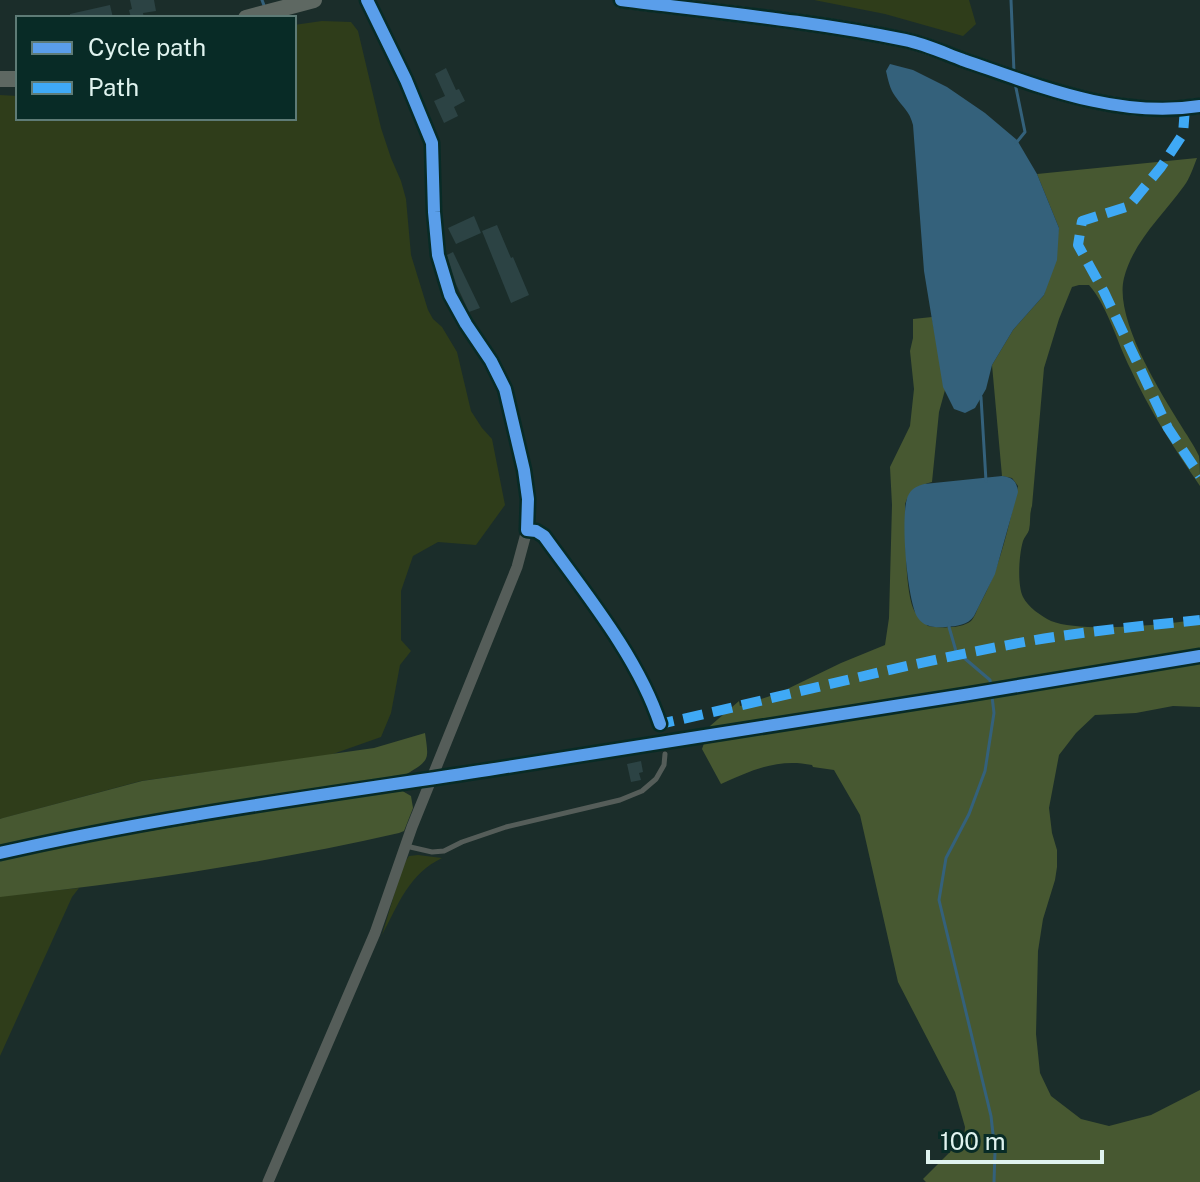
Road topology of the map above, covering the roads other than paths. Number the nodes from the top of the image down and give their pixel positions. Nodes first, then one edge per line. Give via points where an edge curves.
1 (314, 0) edge
2 (367, 0) edge
3 (621, 0) edge
4 (254, 16) edge
5 (1200, 106) edge
6 (527, 530) junction
7 (660, 724) dead end
8 (665, 754) dead end
9 (406, 846) junction
10 (268, 1182) edge

1 - 4 street
2 - 6 street via 432,143 438,255 450,295 505,389 524,470
3 - 5 street via 908,41 1109,105
6 - 7 lane via 544,536 619,641
6 - 9 street
8 - 9 lane via 656,779 620,800 506,827 438,852
9 - 10 street via 375,933

